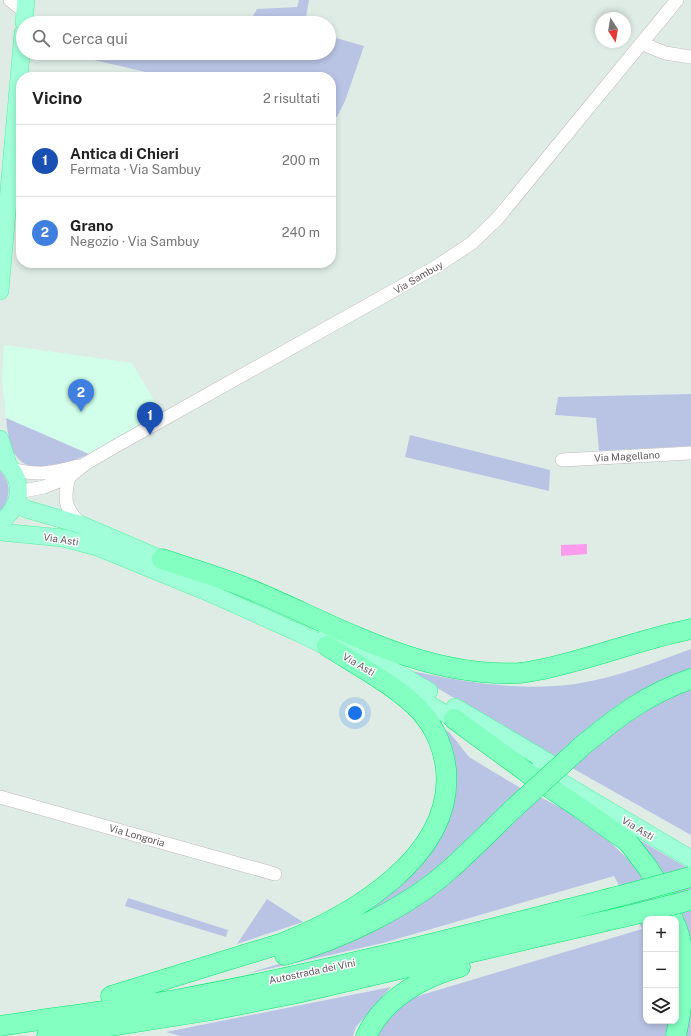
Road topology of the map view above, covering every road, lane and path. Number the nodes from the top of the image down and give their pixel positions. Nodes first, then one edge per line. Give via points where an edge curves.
1 (10, 0) edge
2 (677, 0) edge
3 (25, 12) edge
4 (641, 43) junction
5 (691, 57) edge
6 (21, 60) edge
7 (20, 72) edge
8 (16, 112) edge
9 (0, 291) edge
10 (0, 439) edge
11 (691, 453) edge
12 (562, 460) dead end
13 (7, 464) edge
14 (85, 464) junction
15 (69, 477) junction
16 (17, 497) junction
17 (0, 522) edge
18 (82, 525) junction
19 (0, 532) edge
20 (162, 559) junction
21 (691, 629) edge
22 (327, 646) junction
23 (691, 679) edge
24 (454, 719) junction
25 (0, 797) edge
26 (691, 846) edge
27 (691, 859) edge
28 (275, 874) dead end
29 (691, 878) edge
30 (691, 900) edge
31 (640, 913) junction
32 (672, 916) edge
33 (679, 942) edge
34 (111, 996) junction
35 (0, 1015) edge
36 (0, 1026) edge
37 (48, 1036) edge
38 (366, 1036) edge
39 (676, 1036) edge

1 - 3 street
2 - 4 street, Via Sambuy
4 - 5 street via 665,53
4 - 14 street, Via Sambuy via 512,203 472,243 434,268
6 - 7 main road
8 - 9 main road
10 - 13 main road
11 - 12 street, Via Magellano
13 - 14 street, Via Sambuy via 39,474
13 - 16 main road via 17,480
14 - 15 street, Via Sambuy
15 - 16 street, Via Sambuy
15 - 18 street via 66,495 68,509
16 - 17 main road via 12,510
16 - 18 main road, Via Asti via 31,511
18 - 20 main road, Via Asti
19 - 22 main road, Via Asti via 63,538 97,547 212,594
20 - 21 highway via 241,586 363,640 421,660 485,673 520,673 555,667
20 - 26 main road, Via Asti via 333,636
22 - 24 main road, Via Asti
22 - 34 highway via 408,700 422,712 434,731 444,755 447,780 444,805 436,828 423,848 381,889 326,923 283,943
23 - 34 highway, bridge via 668,687 622,713 514,808 448,872 422,892 392,909 338,936 294,952 232,970
24 - 27 main road, Via Asti
24 - 32 highway via 628,842 663,893
25 - 28 street, Via Longoria
29 - 36 highway, Autostrada dei Vini, bridge via 363,960 254,984 179,999
30 - 31 highway, bridge
31 - 37 highway, Autostrada dei Vini via 297,993 212,1010
31 - 38 highway via 579,934 451,969 410,986 373,1022
33 - 39 highway via 683,964 683,1003
34 - 35 highway

